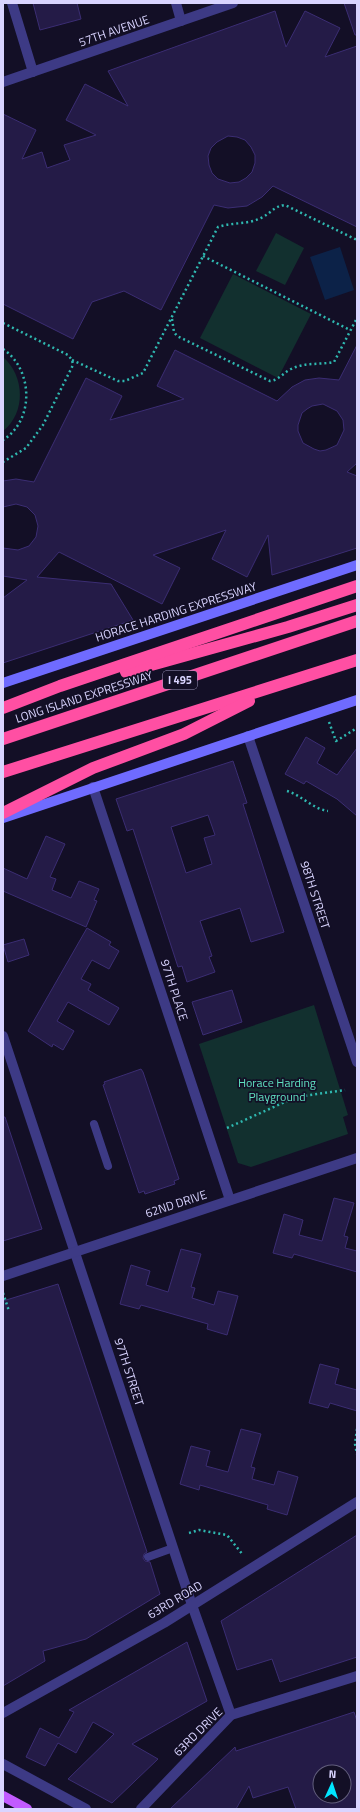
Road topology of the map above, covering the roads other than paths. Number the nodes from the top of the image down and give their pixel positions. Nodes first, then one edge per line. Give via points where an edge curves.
1 (12, 3) edge
2 (176, 3) edge
3 (234, 3) edge
4 (181, 21) junction
5 (33, 72) junction
6 (3, 82) edge
7 (357, 565) edge
8 (357, 586) edge
9 (357, 605) edge
10 (357, 621) edge
11 (357, 660) edge
12 (3, 683) edge
13 (274, 688) junction
14 (357, 700) edge
15 (3, 709) edge
16 (248, 736) junction
17 (3, 739) edge
18 (3, 772) edge
19 (93, 788) junction
20 (3, 813) edge
21 (3, 818) edge
22 (3, 1036) edge
23 (357, 1062) edge
24 (94, 1124) dead end
25 (357, 1158) edge
26 (108, 1166) dead end
27 (230, 1200) junction
28 (75, 1252) junction
29 (3, 1276) edge
30 (357, 1502) edge
31 (174, 1548) junction
32 (148, 1557) dead end
33 (192, 1605) junction
34 (357, 1676) edge
35 (3, 1713) edge
36 (232, 1715) junction
37 (3, 1764) edge
38 (3, 1796) edge
39 (27, 1809) edge
40 (86, 1809) edge
41 (142, 1809) edge

1 - 5 street
2 - 4 street
3 - 4 street, 57TH AVENUE
4 - 5 street, 57TH AVENUE
5 - 6 street, 57TH AVENUE
7 - 12 main road, HORACE HARDING EXPRESSWAY
8 - 15 highway via 60,686
9 - 15 highway
10 - 17 highway, LONG ISLAND EXPRESSWAY / I 495
11 - 13 highway
13 - 18 highway via 179,715
13 - 20 highway via 184,734 93,768
14 - 16 main road
16 - 19 main road
16 - 23 street, 98TH STREET
19 - 21 main road
19 - 27 street, 97TH PLACE
22 - 28 street, 97TH STREET
24 - 26 lane
25 - 27 street, 62ND DRIVE
27 - 28 street, 62ND DRIVE
28 - 29 street, 62ND DRIVE
28 - 31 street, 97TH STREET
30 - 33 street, 63RD ROAD
31 - 32 lane
31 - 33 street, 97TH STREET
33 - 35 street, 63RD ROAD
33 - 36 street, 97TH STREET
34 - 36 street, 63RD DRIVE
36 - 41 street, 63RD DRIVE
37 - 40 street
38 - 39 main road

